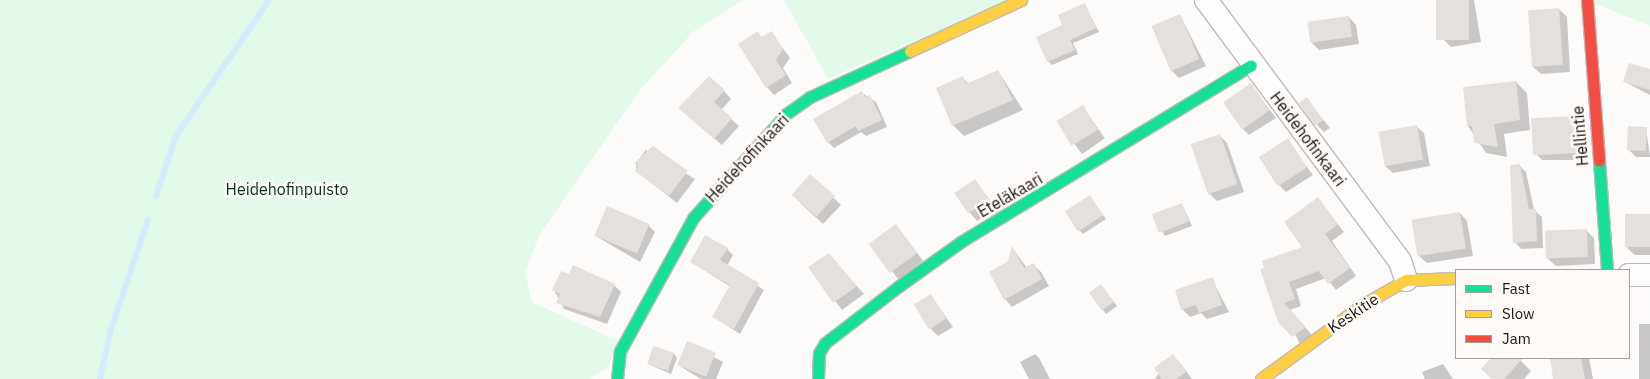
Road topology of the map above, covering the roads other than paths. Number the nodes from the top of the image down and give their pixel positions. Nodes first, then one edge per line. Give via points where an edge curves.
1 (1021, 0) edge
2 (1206, 0) edge
3 (1586, 0) edge
4 (1251, 64) junction
5 (1607, 269) edge
6 (1630, 275) edge
7 (1650, 275) edge
8 (1455, 278) edge
9 (1406, 280) junction
10 (617, 379) edge
11 (818, 379) edge
12 (1261, 379) edge

1 - 10 street, Heidehofinkaari via 810,97 786,114 693,218 639,310 620,352
2 - 4 street, Heidehofinkaari
3 - 5 street, Hellintie
4 - 9 street, Heidehofinkaari via 1400,261
4 - 11 street, Eteläkaari via 962,242 900,286 825,343 819,353
6 - 7 street
8 - 9 street, Keskitie
9 - 12 street, Keskitie via 1362,305

